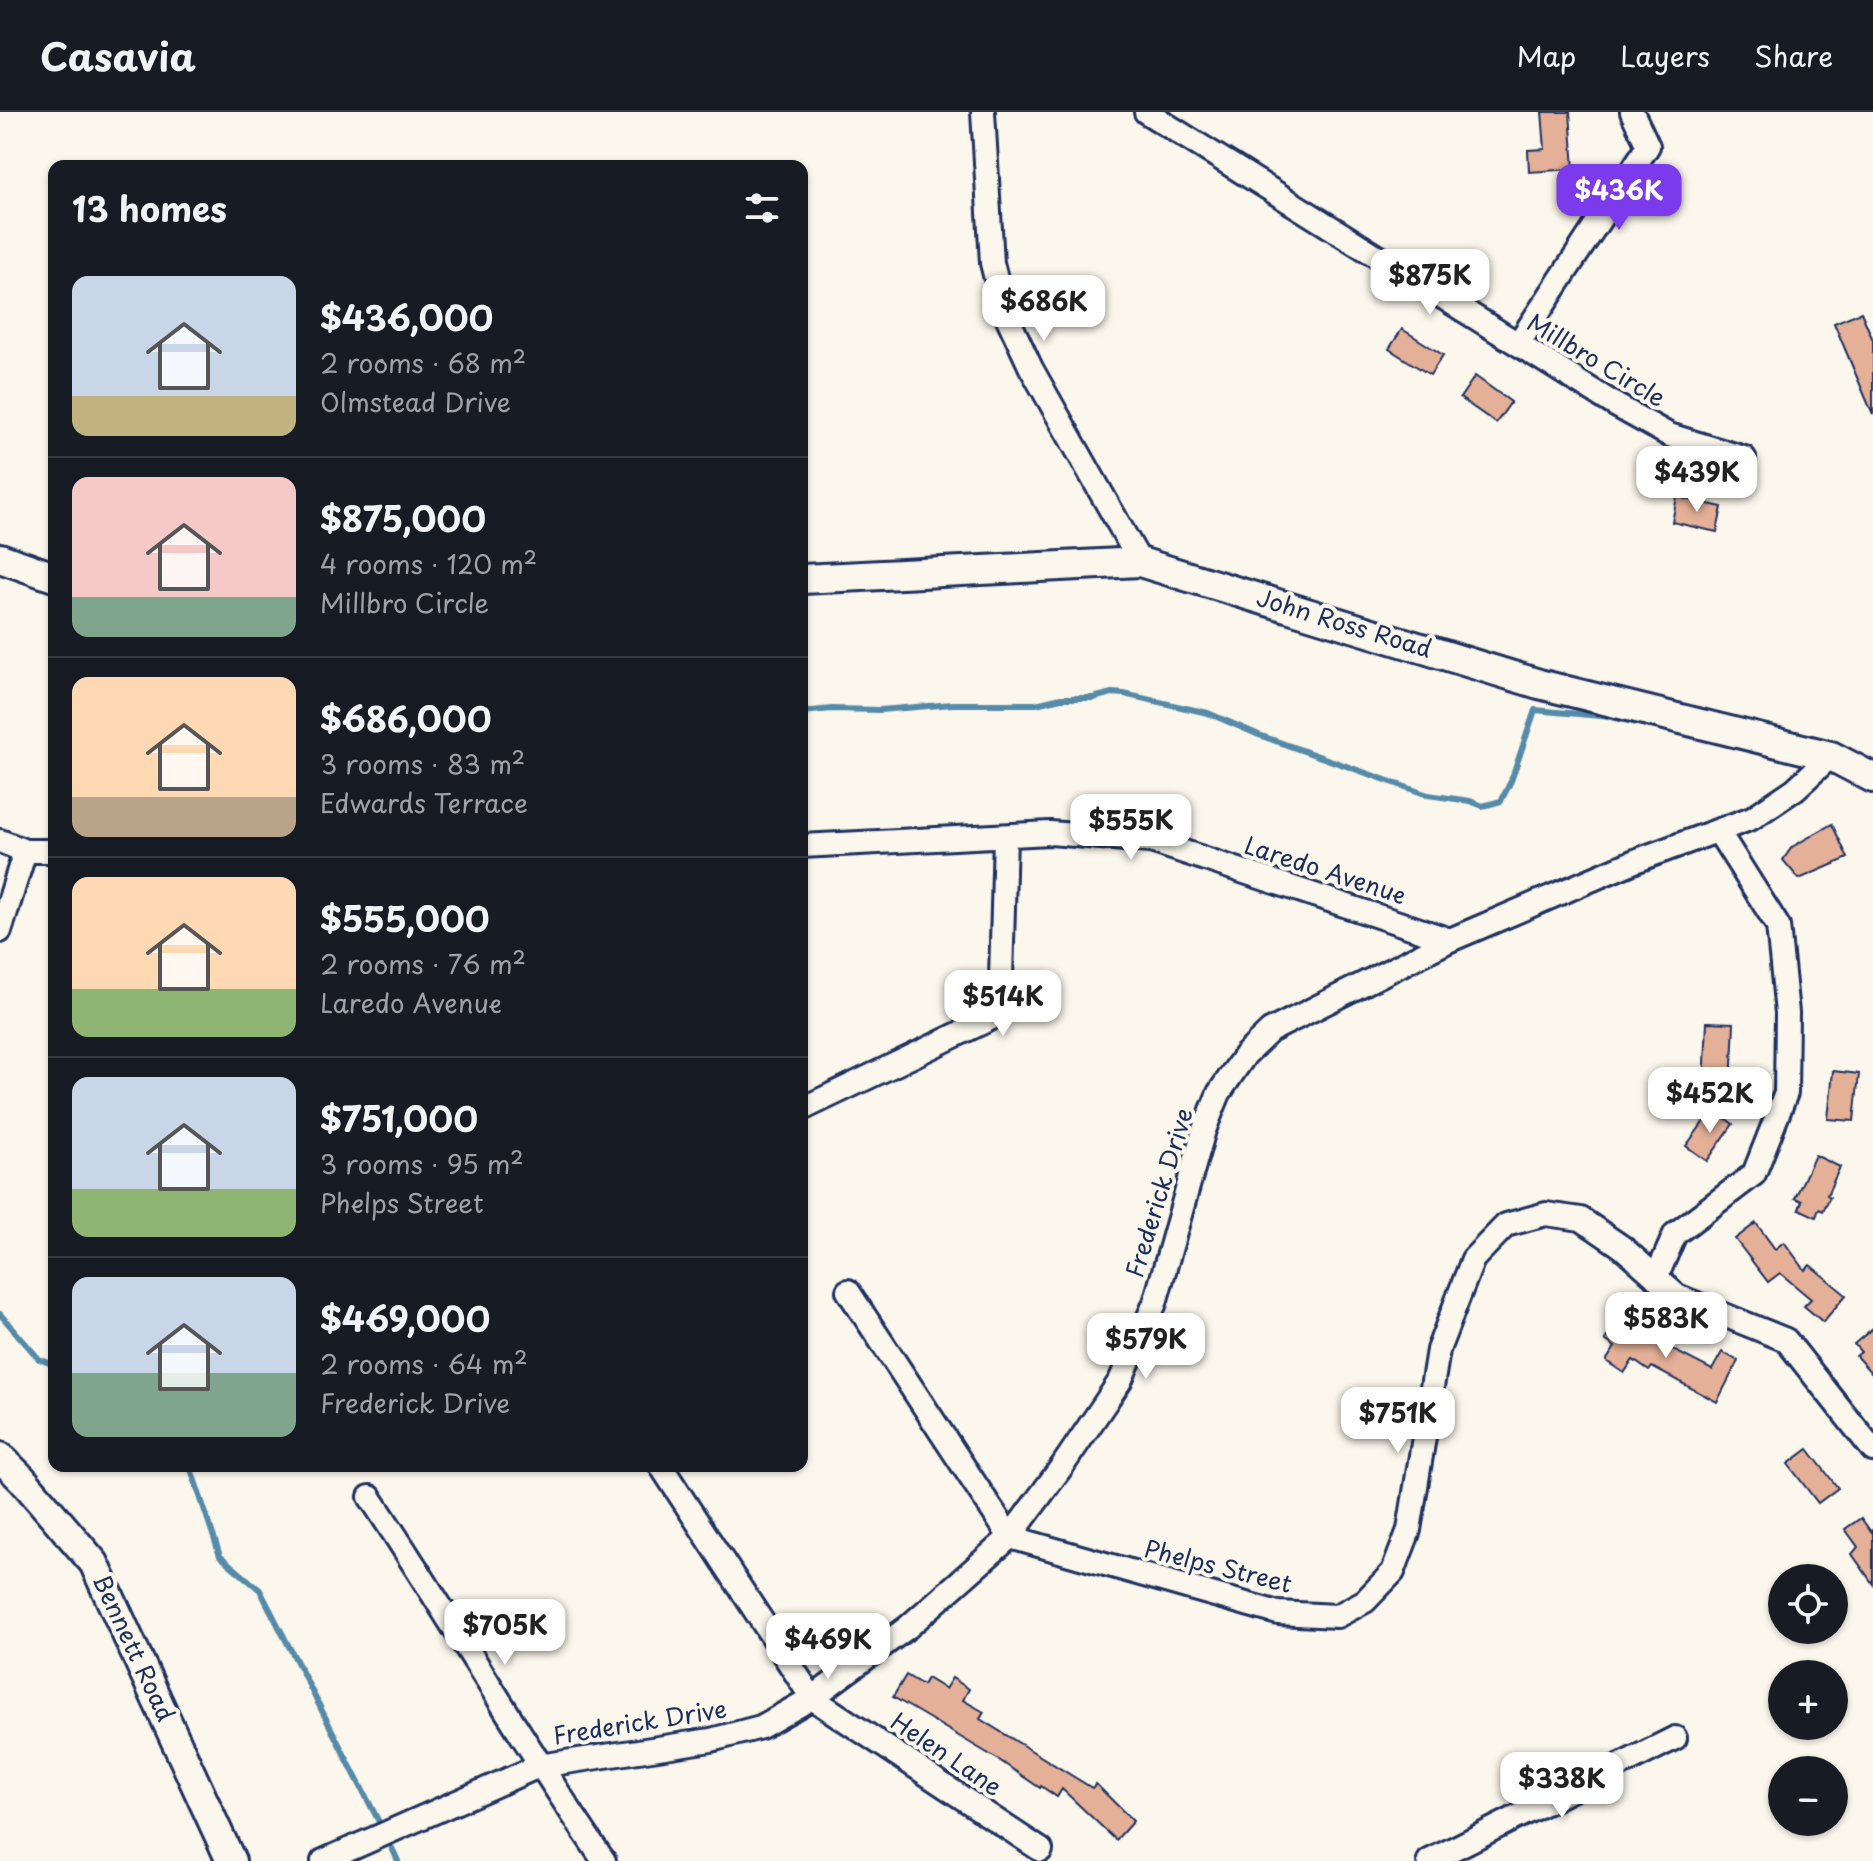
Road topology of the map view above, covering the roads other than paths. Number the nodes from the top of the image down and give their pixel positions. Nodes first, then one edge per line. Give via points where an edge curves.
1 (983, 112) edge
2 (1146, 112) edge
3 (1632, 112) edge
4 (1518, 344) junction
5 (1744, 458) dead end
6 (0, 558) edge
7 (1140, 562) junction
8 (48, 575) edge
9 (808, 579) edge
10 (1831, 756) junction
11 (1873, 778) edge
12 (1718, 831) junction
13 (1005, 836) junction
14 (0, 841) edge
15 (808, 846) edge
16 (25, 851) junction
17 (48, 851) edge
18 (0, 931) edge
19 (1450, 940) junction
20 (808, 1106) edge
21 (1656, 1278) junction
22 (848, 1291) dead end
23 (1873, 1450) edge
24 (0, 1457) edge
25 (665, 1472) edge
26 (370, 1497) dead end
27 (1010, 1537) junction
28 (812, 1698) junction
29 (1675, 1738) dead end
30 (539, 1766) junction
31 (1041, 1850) dead end
32 (231, 1861) edge
33 (323, 1861) edge
34 (604, 1861) edge
35 (1429, 1861) edge

1 - 7 street via 992,263 1004,310
2 - 4 street, Millbro Circle
3 - 4 street via 1648,146
4 - 5 street, Millbro Circle via 1669,435
6 - 8 street
7 - 9 street, John Ross Road
7 - 10 street, John Ross Road via 1539,684
10 - 11 street, John Ross Road
10 - 12 street, Frederick Drive via 1752,818
12 - 19 street, Frederick Drive
12 - 21 street via 1778,926 1787,1013 1786,1093 1754,1174 1675,1234
13 - 15 street, Laredo Avenue
13 - 19 street, Laredo Avenue via 1050,833 1151,841
13 - 20 street via 1000,1014
14 - 16 street
16 - 17 street
16 - 18 street
19 - 27 street, Frederick Drive via 1270,1031 1245,1055 1219,1093 1204,1130 1155,1303 1120,1381
21 - 23 street, Phelps Street via 1677,1296 1786,1340
21 - 27 street, Phelps Street via 1581,1219 1546,1214 1506,1225 1473,1259 1438,1350 1409,1530 1393,1572 1365,1601 1337,1616 1278,1613
22 - 27 street
24 - 32 street, Bennett Road via 94,1563
25 - 28 street, Helen Lane
26 - 30 street
27 - 28 street, Frederick Drive via 908,1627
28 - 30 street, Frederick Drive via 761,1727 711,1740
28 - 31 street, Helen Lane
29 - 35 street
30 - 33 street, Frederick Drive
30 - 34 street

